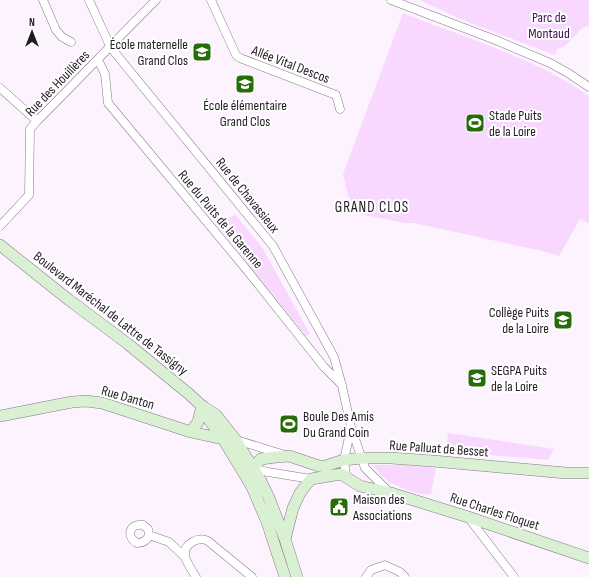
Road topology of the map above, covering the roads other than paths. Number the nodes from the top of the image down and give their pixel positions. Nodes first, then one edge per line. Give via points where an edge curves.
1 (43, 0) edge
2 (89, 0) edge
3 (156, 0) edge
4 (211, 0) edge
5 (391, 0) edge
6 (399, 2) edge
7 (71, 42) dead end
8 (110, 46) junction
9 (98, 60) junction
10 (589, 87) edge
11 (0, 88) edge
12 (340, 109) dead end
13 (37, 121) junction
14 (0, 226) edge
15 (0, 246) edge
16 (342, 386) junction
17 (202, 406) junction
18 (0, 416) edge
19 (351, 427) junction
20 (191, 432) junction
21 (223, 439) junction
22 (235, 440) junction
23 (289, 456) junction
24 (362, 458) junction
25 (344, 460) junction
26 (248, 471) junction
27 (589, 472) edge
28 (346, 476) junction
29 (311, 479) junction
30 (391, 493) junction
31 (468, 517) junction
32 (149, 535) dead end
33 (285, 539) junction
34 (185, 557) junction
35 (589, 558) edge
36 (196, 577) edge
37 (252, 577) edge
38 (285, 577) edge
39 (297, 577) edge
40 (366, 577) edge
41 (405, 577) edge
42 (514, 577) edge

1 - 7 street via 56,30
2 - 8 street, Rue de Chavassieux
3 - 8 street, Rue des Houillères
4 - 12 street, Allée Vital Descos via 236,55 336,95
5 - 6 street
6 - 10 street via 550,63
8 - 9 street, Rue des Houillères
8 - 16 street, Rue de Chavassieux via 273,246 334,357
9 - 13 street, Rue des Houillères
9 - 16 street, Rue du Puits de la Garenne via 105,74 108,104
11 - 13 street
13 - 14 street, Rue des Houillères via 30,129 29,195
15 - 17 main road, Boulevard Maréchal de Lattre de Tassigny via 128,344
16 - 19 street, Rue de Chavassieux
17 - 20 main road via 198,422
17 - 21 main road, Boulevard Maréchal de Lattre de Tassigny
17 - 22 main road, Boulevard Maréchal de Lattre de Tassigny via 216,415
18 - 20 main road, Rue Danton via 86,401 102,403
19 - 24 street, Rue de Chavassieux
19 - 25 street, Rue de Chavassieux
20 - 21 main road, Rue Danton
21 - 22 street
21 - 26 main road, Boulevard Maréchal de Lattre de Tassigny
22 - 23 street
22 - 26 main road, Boulevard Maréchal de Lattre de Tassigny
23 - 25 main road, Rue Palluat de Besset via 319,466
23 - 26 main road via 261,459
24 - 25 main road, Rue Palluat de Besset
24 - 27 main road, Rue Palluat de Besset via 432,461 566,473
24 - 30 street, Rue Charles Floquet via 365,468
25 - 28 street, Rue de Chavassieux
26 - 29 street
26 - 33 main road, Boulevard Maréchal de Lattre de Tassigny via 261,482
26 - 38 main road, Boulevard Maréchal de Lattre de Tassigny
28 - 29 main road via 341,474
28 - 30 main road, Rue Charles Floquet via 360,486
29 - 33 main road via 292,508
30 - 31 main road, Rue Charles Floquet
31 - 35 main road, Rue Charles Floquet
31 - 42 street
32 - 34 street via 169,542
33 - 39 main road, Boulevard Maréchal de Lattre de Tassigny
34 - 36 street
34 - 37 street via 190,543 204,540
40 - 41 street via 371,570 385,565

